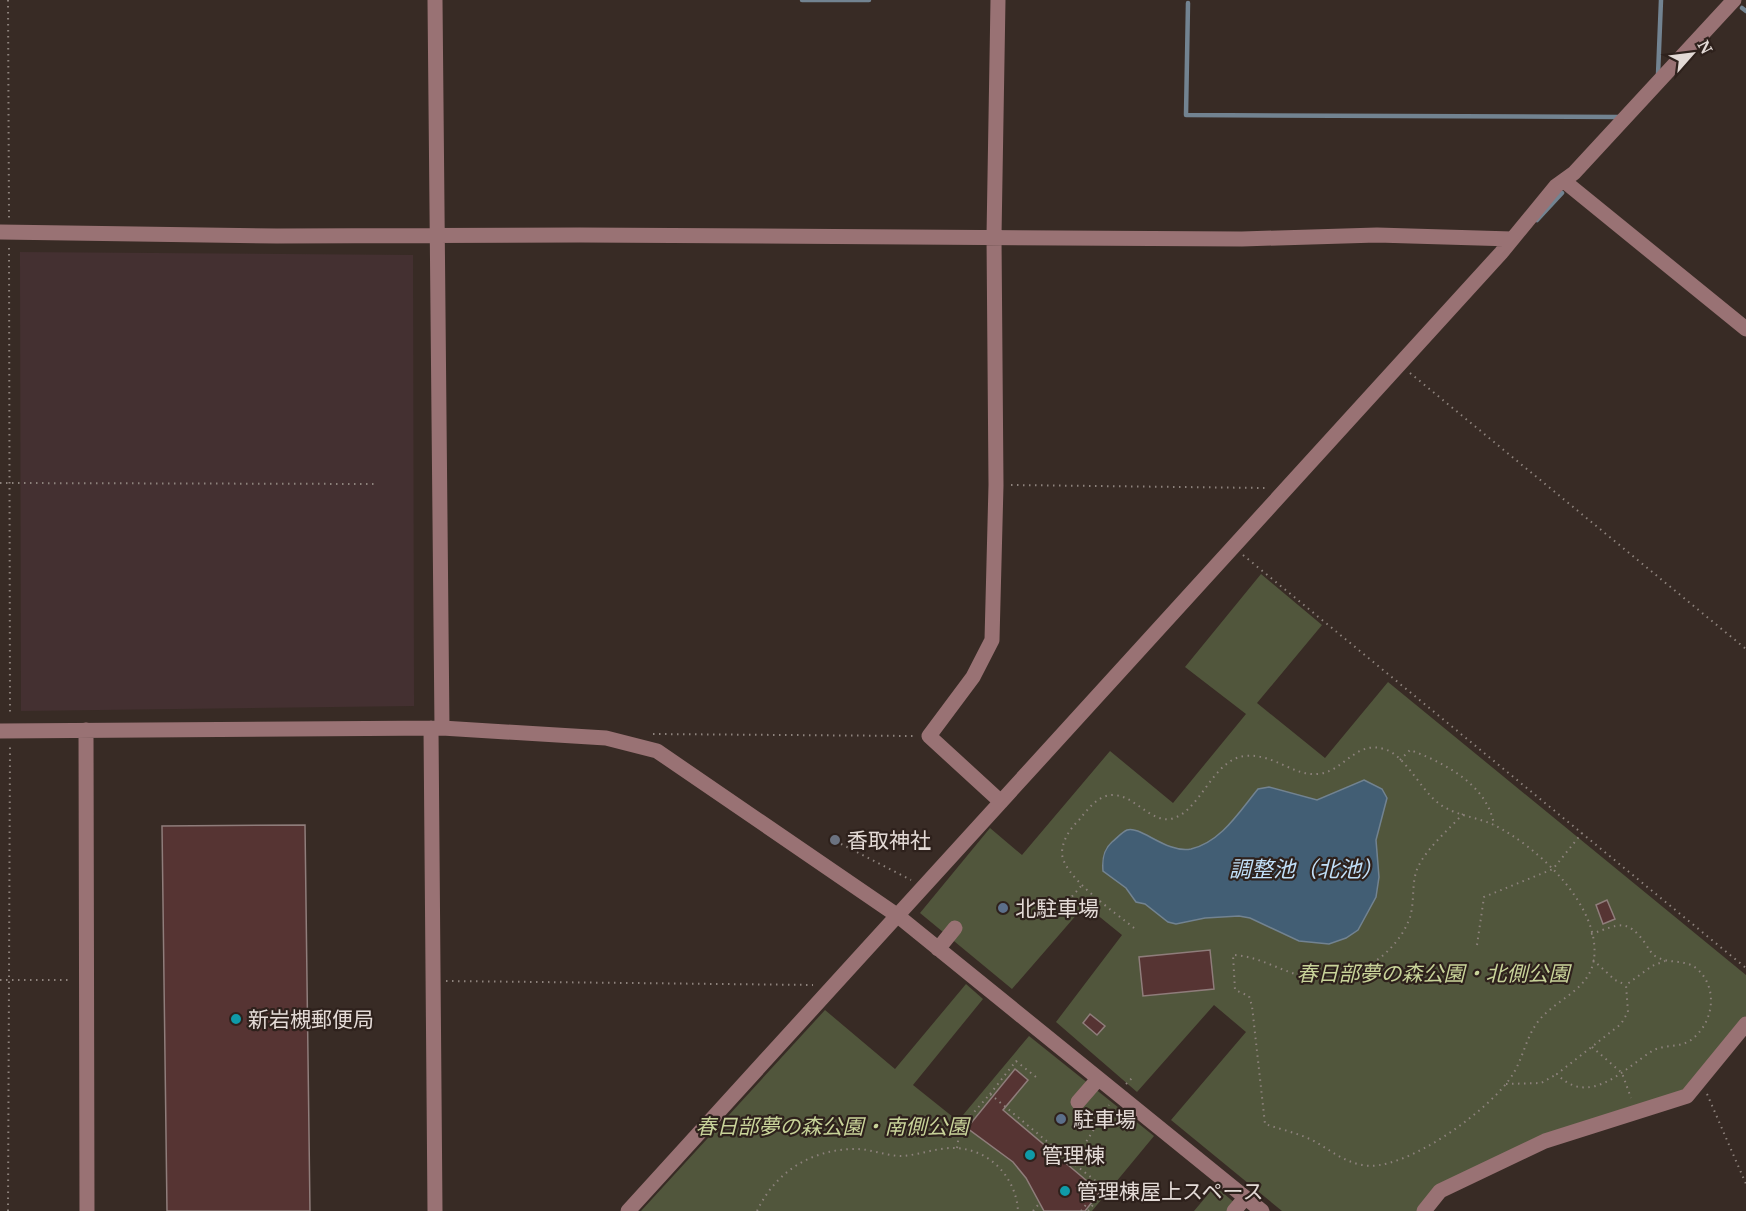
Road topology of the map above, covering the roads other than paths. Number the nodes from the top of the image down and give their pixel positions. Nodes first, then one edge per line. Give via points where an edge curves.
1 (435, 0) edge
2 (998, 0) edge
3 (1734, 0) edge
4 (1739, 0) edge
5 (1746, 6) edge
6 (1564, 181) junction
7 (5, 232) edge
8 (435, 235) junction
9 (994, 236) junction
10 (1512, 239) junction
11 (1746, 329) edge
12 (436, 728) junction
13 (86, 730) junction
14 (5, 731) edge
15 (1001, 802) junction
16 (898, 916) junction
17 (955, 928) dead end
18 (938, 949) junction
19 (1746, 1024) edge
20 (1098, 1078) junction
21 (1078, 1102) dead end
22 (1245, 1198) junction
23 (87, 1211) edge
24 (435, 1211) edge
25 (628, 1211) edge
26 (1234, 1211) edge
27 (1262, 1211) edge
28 (1424, 1211) edge

1 - 8 street
2 - 9 street
3 - 6 street
4 - 5 street
6 - 10 street
6 - 11 street
7 - 8 street
8 - 9 street
8 - 12 street
9 - 10 street via 1242,239 1377,235
9 - 15 street via 996,485 992,640 973,677 929,736
10 - 15 street
12 - 13 street
12 - 16 street via 606,738 657,751
12 - 24 street
13 - 14 street
13 - 23 street
15 - 16 street
16 - 18 street
16 - 25 street
17 - 18 street
18 - 20 street
19 - 28 street via 1687,1096 1545,1141 1440,1191
20 - 21 street
20 - 22 street
22 - 26 street
22 - 27 street

